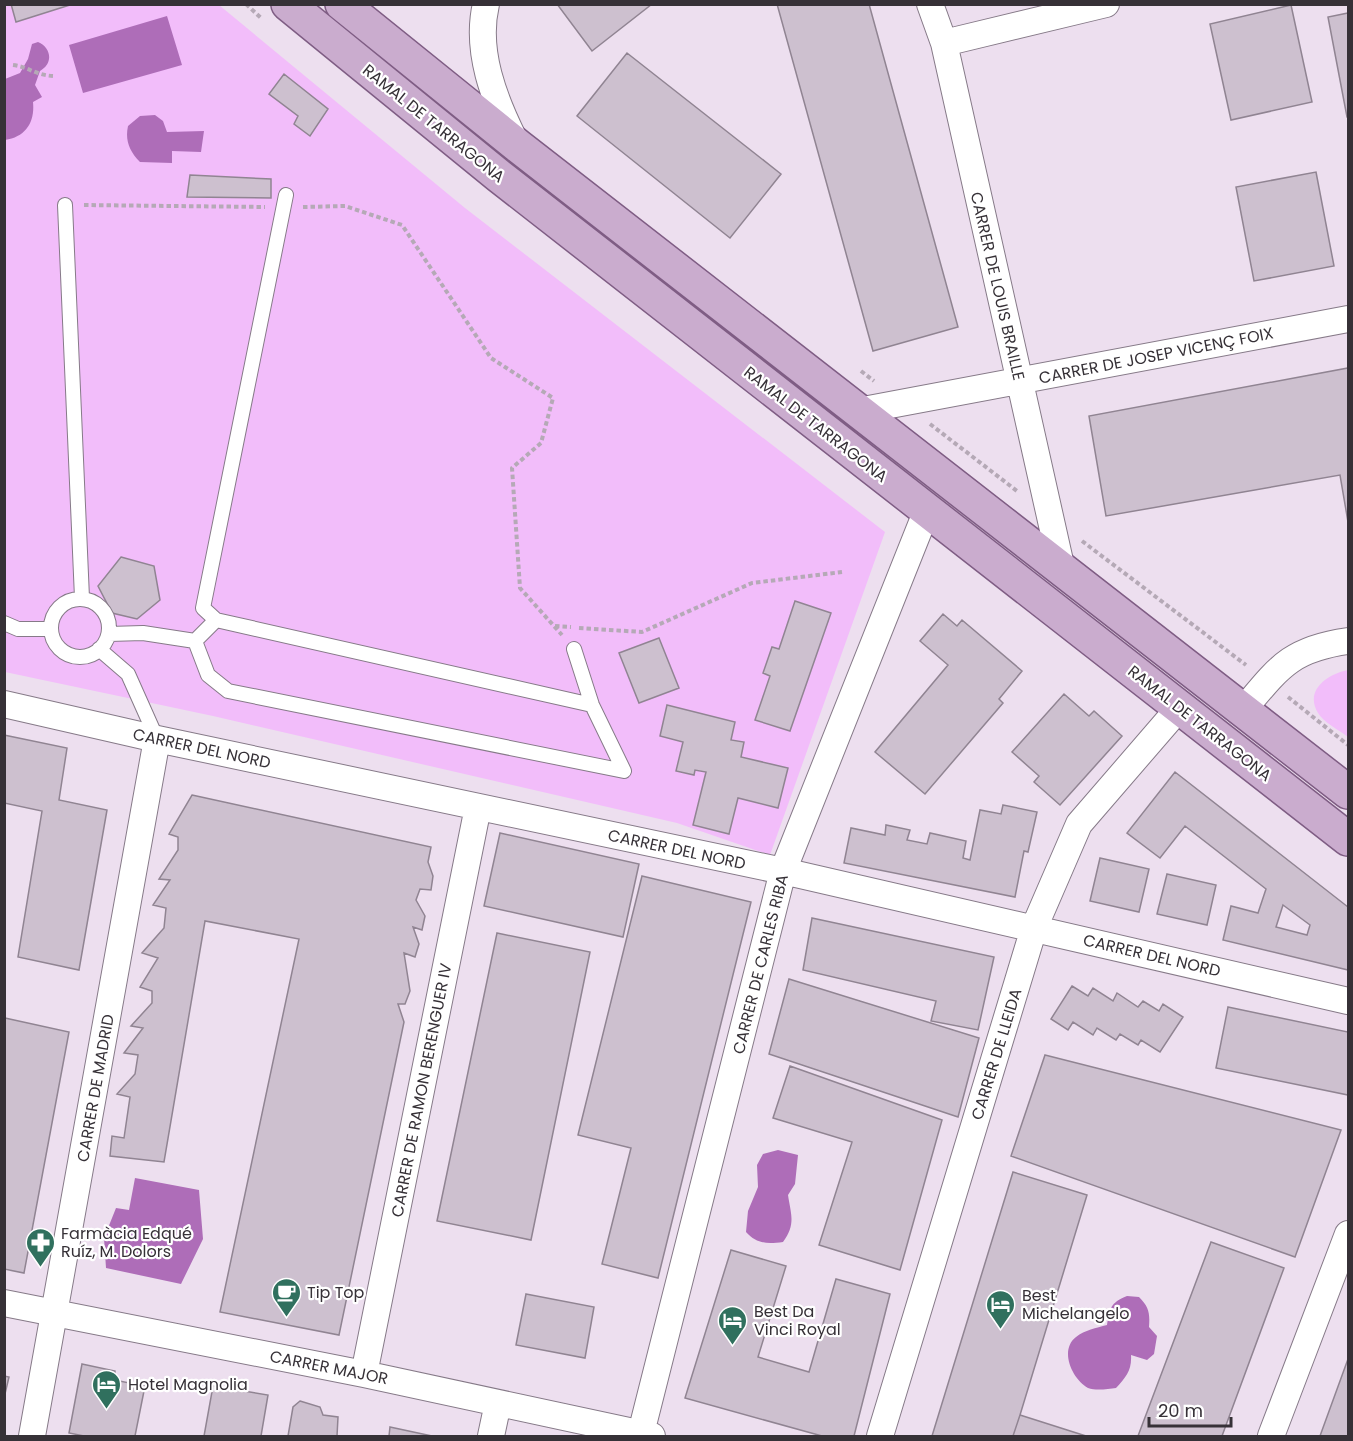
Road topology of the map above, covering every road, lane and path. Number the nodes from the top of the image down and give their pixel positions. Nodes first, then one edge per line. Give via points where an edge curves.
1 (288, 4) edge
2 (342, 4) edge
3 (486, 4) edge
4 (930, 4) edge
5 (1106, 4) edge
6 (944, 43) junction
7 (13, 65) dead end
8 (53, 76) dead end
9 (518, 146) junction
10 (285, 201) junction
11 (65, 205) joint
12 (1348, 319) edge
13 (1020, 381) junction
14 (858, 411) junction
15 (927, 510) junction
16 (1062, 570) junction
17 (842, 573) dead end
18 (82, 598) junction
19 (216, 620) junction
20 (4, 622) edge
21 (554, 626) junction
22 (51, 629) junction
23 (108, 634) junction
24 (195, 641) junction
25 (1348, 641) edge
26 (574, 649) joint
27 (99, 650) junction
28 (4, 704) edge
29 (592, 705) junction
30 (1180, 707) junction
31 (1244, 709) junction
32 (158, 739) junction
33 (1348, 792) edge
34 (478, 807) junction
35 (1348, 839) edge
36 (783, 871) junction
37 (1034, 928) junction
38 (1348, 1001) edge
39 (1348, 1234) edge
40 (4, 1303) edge
41 (54, 1313) junction
42 (364, 1374) junction
43 (498, 1403) junction
44 (646, 1435) edge
45 (32, 1437) edge
46 (491, 1437) edge
47 (880, 1437) edge
48 (1272, 1437) edge

1 - 15 main road, RAMAL DE TARRAGONA via 499,176
2 - 9 main road, RAMAL DE TARRAGONA
3 - 9 street via 483,43 487,70
4 - 6 street, CARRER DE LOUIS BRAILLE
5 - 6 street
6 - 13 street, CARRER DE LOUIS BRAILLE
7 - 8 path
9 - 14 main road, RAMAL DE TARRAGONA
10 - 11 path
10 - 19 lane via 203,608
10 - 21 path via 345,206 402,225 491,358 554,398 541,443 512,468 520,588
11 - 18 lane
12 - 13 street, CARRER DE JOSEP VICENÇ FOIX
13 - 14 street, CARRER DE JOSEP VICENÇ FOIX
13 - 16 street, CARRER DE LOUIS BRAILLE
14 - 16 main road, RAMAL DE TARRAGONA
15 - 30 main road, RAMAL DE TARRAGONA
15 - 36 street, CARRER DE CARLES RIBA
16 - 31 main road, RAMAL DE TARRAGONA
17 - 21 path via 752,583 642,632
18 - 22 lane via 60,607
18 - 23 lane via 103,610
19 - 24 lane
19 - 29 lane
20 - 22 lane via 18,628
21 - 26 path
22 - 27 lane via 60,649 69,654 90,655
23 - 24 lane via 143,633
23 - 27 lane
24 - 29 lane via 208,675 228,691 624,771
25 - 31 street via 1289,660
26 - 29 lane
27 - 32 lane via 128,674
28 - 32 street, CARRER DEL NORD
30 - 35 main road, RAMAL DE TARRAGONA
30 - 37 street, CARRER DE LLEIDA via 1079,824
31 - 33 main road, RAMAL DE TARRAGONA
32 - 34 street, CARRER DEL NORD
32 - 41 street, CARRER DE MADRID
34 - 36 street, CARRER DEL NORD
34 - 42 street, CARRER DE RAMON BERENGUER IV
36 - 37 street, CARRER DEL NORD
36 - 44 street, CARRER DE CARLES RIBA
37 - 38 street, CARRER DEL NORD
37 - 47 street, CARRER DE LLEIDA
39 - 48 street
40 - 41 street, CARRER MAJOR
41 - 42 street, CARRER MAJOR
41 - 45 street, CARRER DE MADRID
42 - 43 street, CARRER MAJOR
43 - 44 street, CARRER MAJOR
43 - 46 street

